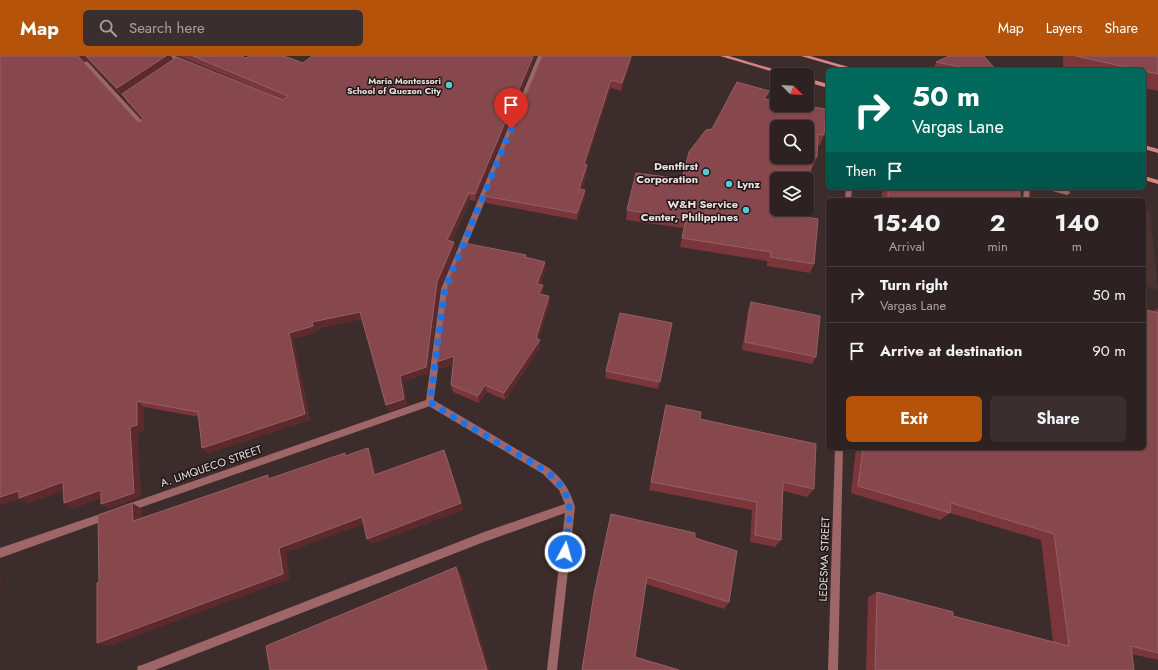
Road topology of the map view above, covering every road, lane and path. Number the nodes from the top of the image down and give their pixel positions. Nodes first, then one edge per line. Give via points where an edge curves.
1 (170, 56) edge
2 (541, 56) edge
3 (723, 56) edge
4 (804, 56) edge
5 (180, 60) junction
6 (86, 63) edge
7 (187, 63) edge
8 (174, 65) edge
9 (845, 68) edge
10 (770, 69) edge
11 (814, 82) edge
12 (826, 85) edge
13 (128, 97) edge
14 (122, 101) junction
15 (144, 126) edge
16 (1146, 148) edge
17 (1158, 151) edge
18 (1146, 179) edge
19 (1158, 182) edge
20 (1056, 190) edge
21 (1067, 194) edge
22 (430, 402) junction
23 (839, 450) edge
24 (570, 507) junction
25 (0, 553) edge
26 (142, 670) edge
27 (552, 670) edge
28 (833, 670) edge

1 - 5 street
2 - 22 street via 445,289
3 - 10 main road
4 - 9 main road
5 - 7 street
5 - 8 street
6 - 14 street
11 - 12 main road
13 - 14 street
14 - 15 street
16 - 17 main road
18 - 19 main road
20 - 21 street
22 - 24 street via 546,471 567,493
22 - 25 street, A. LIMQUECO STREET
23 - 28 street, LEDESMA STREET
24 - 26 street via 484,537
24 - 27 street

